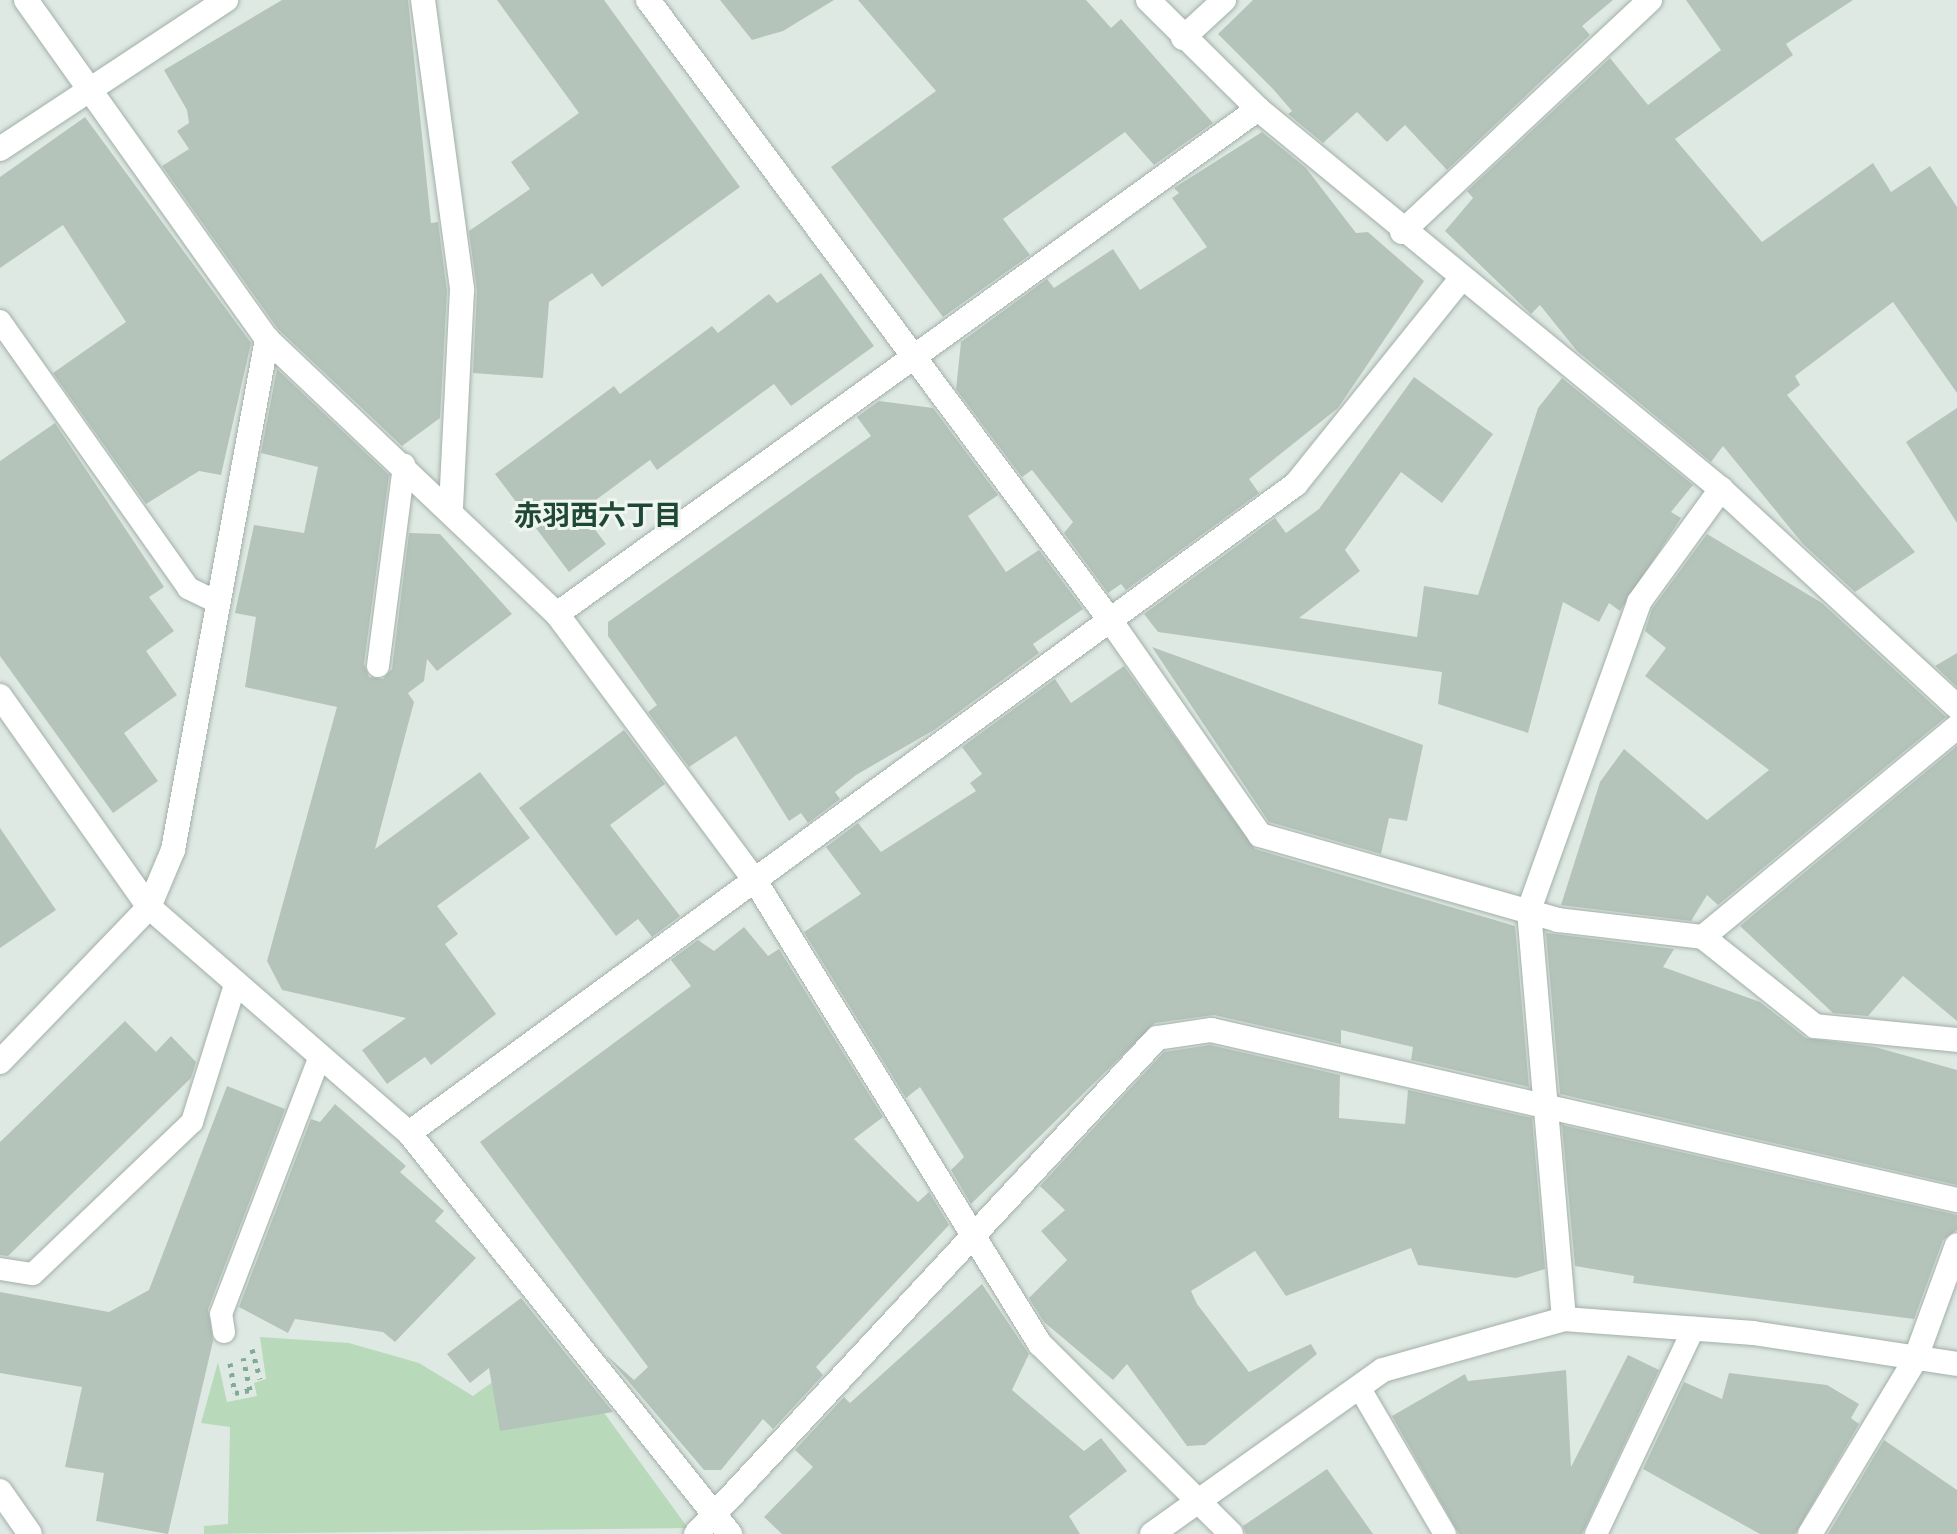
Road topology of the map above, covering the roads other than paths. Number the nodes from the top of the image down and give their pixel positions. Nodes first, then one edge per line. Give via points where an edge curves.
1 (26, 0) edge
2 (226, 0) edge
3 (423, 0) edge
4 (648, 0) edge
5 (1148, 0) edge
6 (1224, 0) edge
7 (1650, 0) edge
8 (1183, 38) junction
9 (87, 87) junction
10 (1258, 109) junction
11 (0, 149) edge
12 (1402, 232) junction
13 (1460, 280) junction
14 (0, 321) edge
15 (267, 339) junction
16 (914, 357) junction
17 (404, 465) junction
18 (1721, 489) junction
19 (451, 507) junction
20 (219, 603) junction
21 (557, 614) junction
22 (1110, 620) junction
23 (378, 666) dead end
24 (0, 696) edge
25 (1957, 707) edge
26 (1957, 727) edge
27 (754, 879) junction
28 (149, 907) junction
29 (1529, 910) junction
30 (1703, 937) junction
31 (236, 982) junction
32 (1957, 1040) edge
33 (2, 1056) edge
34 (320, 1056) junction
35 (1549, 1108) junction
36 (409, 1133) junction
37 (1957, 1200) edge
38 (973, 1227) junction
39 (1957, 1245) edge
40 (0, 1269) edge
41 (1564, 1319) junction
42 (1694, 1328) junction
43 (224, 1332) dead end
44 (1915, 1360) junction
45 (1957, 1364) edge
46 (1359, 1387) junction
47 (0, 1491) edge
48 (1199, 1498) junction
49 (710, 1512) junction
50 (30, 1534) edge
51 (696, 1534) edge
52 (730, 1534) edge
53 (1152, 1534) edge
54 (1231, 1534) edge
55 (1445, 1534) edge
56 (1596, 1534) edge
57 (1810, 1534) edge

1 - 9 street
2 - 9 street
3 - 19 street via 462,290
4 - 16 street
5 - 8 street
6 - 8 street
7 - 12 street
8 - 10 street
9 - 11 street
9 - 15 street
10 - 12 street
10 - 16 street
12 - 13 street
13 - 18 street
13 - 22 street via 1296,484
14 - 20 lane via 188,588
15 - 17 street
15 - 20 street
16 - 21 street
16 - 22 street
17 - 19 street
17 - 23 lane
18 - 25 street
18 - 29 street via 1639,602
19 - 21 street
20 - 28 street via 173,850
21 - 27 street
22 - 27 street
22 - 29 street via 1260,835
24 - 28 street
26 - 30 street
27 - 36 street
27 - 38 street
28 - 31 street
28 - 33 street
29 - 30 street
29 - 35 street
30 - 32 street via 1815,1026
31 - 34 street
31 - 40 lane via 192,1122 33,1274
34 - 36 street
34 - 43 lane via 221,1314
35 - 37 street
35 - 38 street via 1211,1030 1157,1038
35 - 41 street
36 - 49 street
38 - 48 street via 1040,1344
38 - 49 street
39 - 44 street
41 - 42 street
41 - 46 street via 1426,1356
42 - 44 street
42 - 56 lane
44 - 45 street
44 - 57 street
46 - 48 street
46 - 55 lane
47 - 50 street
48 - 53 street
48 - 54 street
49 - 51 street
49 - 52 street

